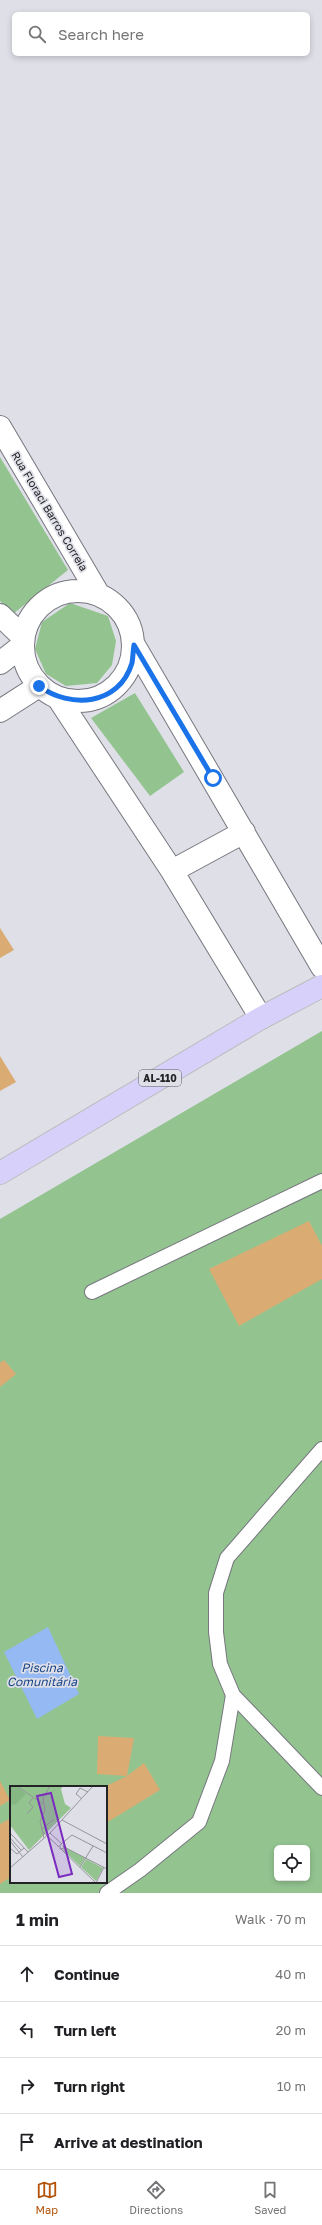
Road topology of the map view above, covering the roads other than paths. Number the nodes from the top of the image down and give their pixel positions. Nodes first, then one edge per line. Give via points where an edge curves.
1 (0, 427) edge
2 (99, 595) junction
3 (0, 616) edge
4 (23, 641) junction
5 (134, 645) junction
6 (0, 663) edge
7 (39, 686) junction
8 (58, 698) junction
9 (0, 711) edge
10 (244, 832) junction
11 (172, 871) junction
12 (322, 967) edge
13 (322, 986) edge
14 (261, 1018) junction
15 (0, 1173) edge
16 (322, 1181) edge
17 (92, 1292) dead end
18 (322, 1449) edge
19 (233, 1695) junction
20 (322, 1788) edge
21 (107, 1893) edge

1 - 2 street, Rua Floraci Barros Correia
2 - 4 street via 83,591 66,592 51,598 38,608 28,621
2 - 5 street via 124,615
3 - 4 street
4 - 6 street
4 - 7 street via 27,667
5 - 8 street via 129,668 123,679 110,692 94,700
5 - 10 street
7 - 8 street
7 - 9 street
8 - 11 street
10 - 11 street
10 - 12 street
11 - 14 street
13 - 14 highway, AL-110
14 - 15 highway, AL-110
16 - 17 lane
18 - 19 lane via 227,1558 216,1594 216,1632 220,1664
19 - 20 lane
19 - 21 lane via 222,1761 199,1822

